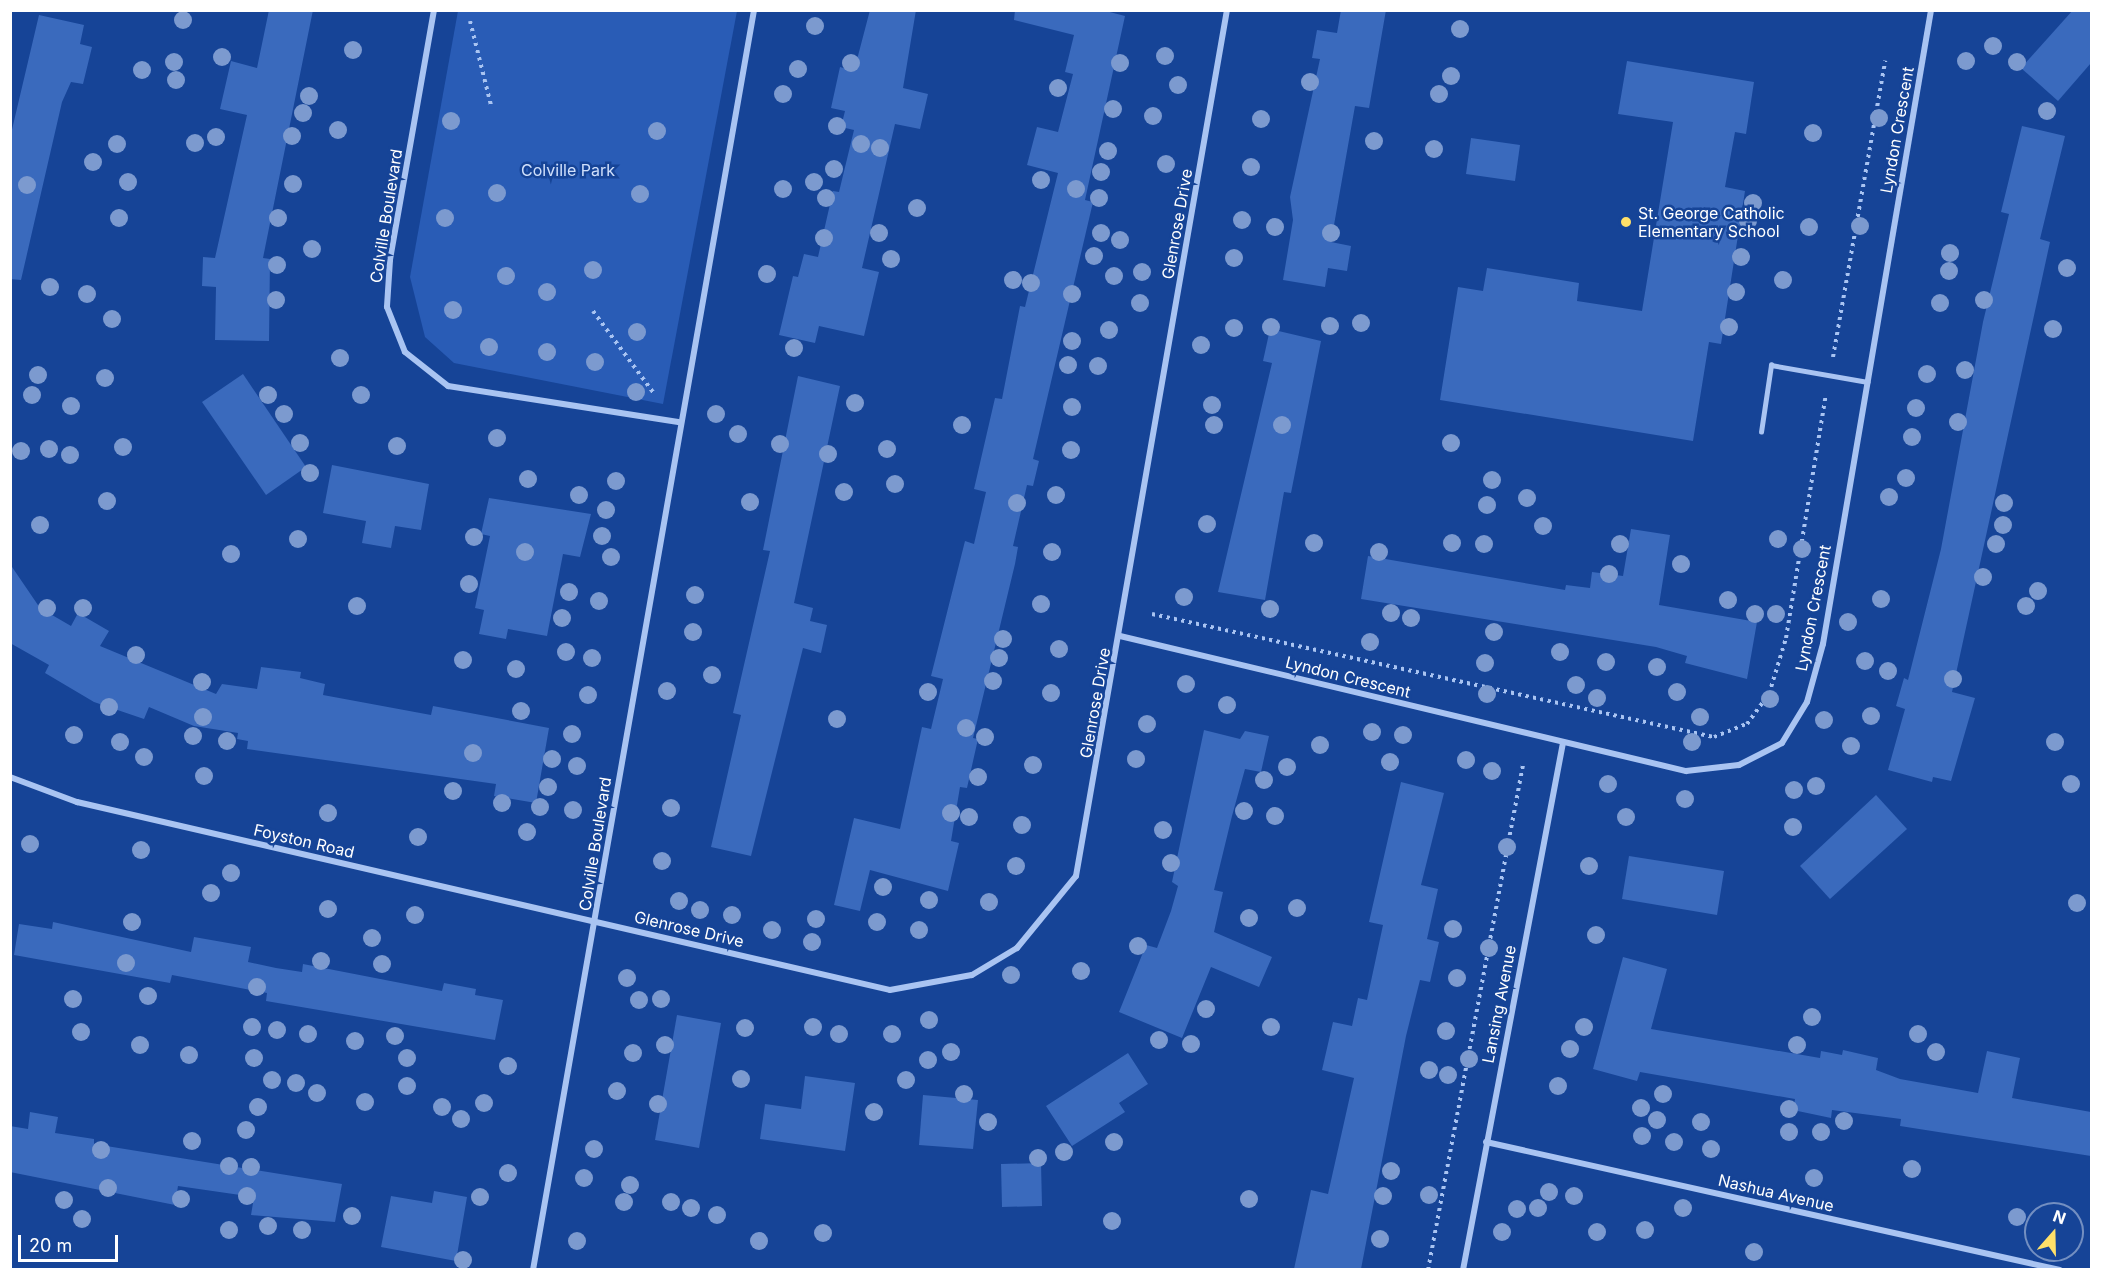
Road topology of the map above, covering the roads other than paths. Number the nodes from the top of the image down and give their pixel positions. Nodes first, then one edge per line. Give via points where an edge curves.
1 (434, 10) edge
2 (754, 10) edge
3 (1227, 10) edge
4 (1931, 10) edge
5 (1868, 382) junction
6 (678, 422) junction
7 (1761, 432) dead end
8 (1120, 636) junction
9 (1563, 743) junction
10 (10, 777) edge
11 (596, 921) junction
12 (1486, 1142) junction
13 (534, 1269) edge
14 (1463, 1269) edge
15 (2060, 1269) edge

1 - 6 street, Colville Boulevard via 390,260 387,307 405,352 448,386
2 - 6 street, Colville Boulevard
3 - 8 street, Glenrose Drive
4 - 5 street, Lyndon Crescent
5 - 7 lane via 1771,365
5 - 9 street, Lyndon Crescent via 1823,644 1807,702 1782,743 1739,765 1686,771
6 - 11 street, Colville Boulevard
8 - 9 street, Lyndon Crescent
8 - 11 street, Glenrose Drive via 1076,876 1017,948 972,975 890,990
9 - 12 street, Lansing Avenue
10 - 11 street, Foyston Road via 77,802
11 - 13 street, Colville Boulevard
12 - 14 street, Lansing Avenue
12 - 15 street, Nashua Avenue

